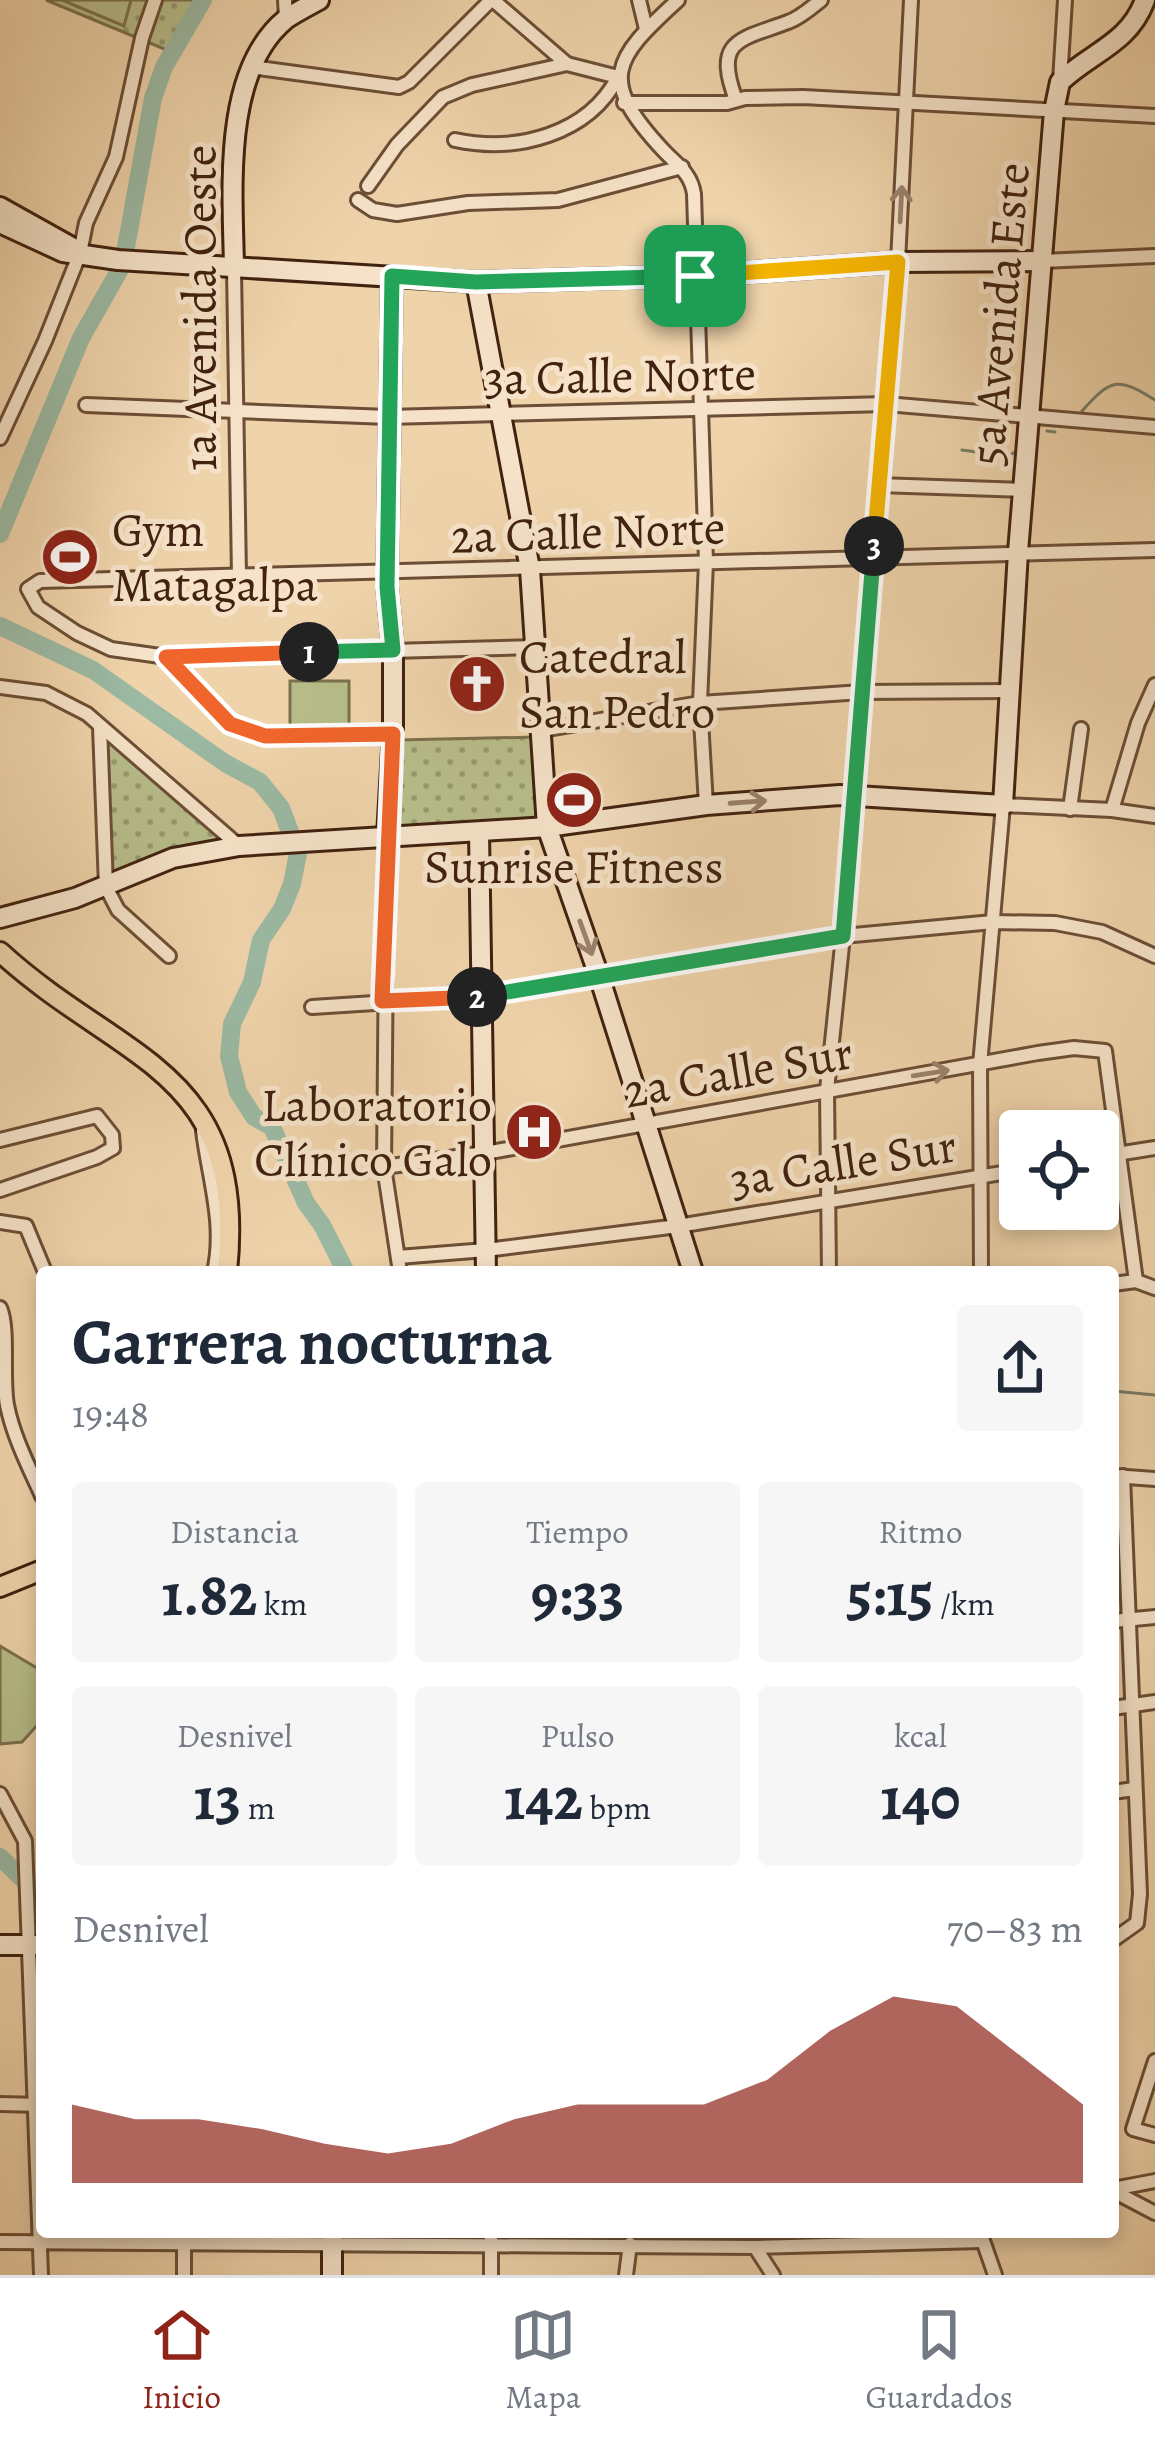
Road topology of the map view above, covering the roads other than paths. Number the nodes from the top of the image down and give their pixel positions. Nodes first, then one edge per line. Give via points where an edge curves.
1 (155, 0) edge
2 (319, 0) edge
3 (492, 0) edge
4 (639, 0) edge
5 (678, 0) edge
6 (821, 0) edge
7 (911, 0) edge
8 (1065, 0) edge
9 (1145, 0) edge
10 (286, 10) edge
11 (646, 29) junction
12 (567, 64) junction
13 (251, 67) junction
14 (618, 76) junction
15 (1060, 82) junction
16 (736, 100) junction
17 (906, 102) junction
18 (624, 103) junction
19 (1054, 111) junction
20 (1155, 116) edge
21 (455, 140) dead end
22 (682, 167) junction
23 (368, 186) dead end
24 (358, 200) dead end
25 (0, 207) edge
26 (0, 223) edge
27 (85, 253) junction
28 (1155, 256) edge
29 (1042, 261) junction
30 (898, 262) junction
31 (234, 268) junction
32 (392, 276) junction
33 (695, 276) junction
34 (476, 282) junction
35 (886, 404) junction
36 (86, 405) dead end
37 (702, 410) junction
38 (238, 413) junction
39 (502, 414) junction
40 (388, 417) junction
41 (1031, 419) junction
42 (1155, 427) edge
43 (0, 437) edge
44 (878, 485) junction
45 (1024, 490) junction
46 (1155, 550) edge
47 (1018, 552) junction
48 (874, 556) junction
49 (706, 562) junction
50 (530, 569) junction
51 (387, 574) junction
52 (239, 576) junction
53 (538, 646) junction
54 (393, 650) junction
55 (166, 657) junction
56 (1155, 685) edge
57 (0, 687) edge
58 (1008, 691) junction
59 (862, 692) junction
60 (700, 703) junction
61 (100, 727) junction
62 (1081, 729) dead end
63 (542, 730) junction
64 (393, 734) junction
65 (854, 795) junction
66 (706, 806) junction
67 (1004, 806) junction
68 (1070, 809) junction
69 (1112, 810) junction
70 (1155, 816) edge
71 (547, 827) junction
72 (479, 832) junction
73 (387, 836) junction
74 (239, 846) junction
75 (108, 892) junction
76 (0, 918) edge
77 (994, 922) junction
78 (0, 928) edge
79 (843, 936) junction
80 (0, 952) edge
81 (169, 956) dead end
82 (1155, 956) edge
83 (600, 979) junction
84 (484, 996) junction
85 (382, 1001) junction
86 (312, 1007) dead end
87 (980, 1065) junction
88 (827, 1090) junction
89 (1113, 1110) edge
90 (202, 1118) junction
91 (647, 1124) junction
92 (0, 1140) edge
93 (1155, 1148) edge
94 (485, 1153) junction
95 (1119, 1154) joint
96 (384, 1167) junction
97 (999, 1174) edge
98 (979, 1177) junction
99 (0, 1190) edge
100 (827, 1199) junction
101 (0, 1222) edge
102 (678, 1226) junction
103 (486, 1250) junction
104 (398, 1257) junction
105 (43, 1266) edge
106 (215, 1266) edge
107 (227, 1266) edge
108 (399, 1266) edge
109 (486, 1266) edge
110 (691, 1266) edge
111 (829, 1266) edge
112 (981, 1266) edge
113 (1136, 1282) junction
114 (1119, 1283) edge
115 (1155, 1288) edge
116 (0, 1308) edge
117 (3, 1408) edge
118 (36, 1454) edge
119 (25, 1458) junction
120 (1119, 1476) edge
121 (1155, 1479) edge
122 (36, 1483) edge
123 (1119, 1548) edge
124 (36, 1572) edge
125 (0, 1587) edge
126 (1155, 1617) edge
127 (1120, 1621) edge
128 (1155, 1702) edge
129 (1135, 1704) junction
130 (1119, 1707) edge
131 (1134, 1789) junction
132 (1119, 1791) edge
133 (0, 1793) edge
134 (1137, 1843) junction
135 (1155, 1843) edge
136 (1119, 1936) edge
137 (36, 1940) edge
138 (0, 1945) edge
139 (36, 1945) edge
140 (1155, 2061) edge
141 (0, 2104) edge
142 (36, 2104) edge
143 (1155, 2135) edge
144 (1155, 2181) edge
145 (1119, 2189) edge
146 (1119, 2193) edge
147 (1155, 2212) edge
148 (40, 2238) edge
149 (184, 2238) edge
150 (332, 2238) edge
151 (490, 2238) edge
152 (958, 2238) edge
153 (981, 2238) edge
154 (717, 2239) edge
155 (0, 2242) edge
156 (40, 2242) junction
157 (630, 2244) junction
158 (755, 2247) junction
159 (41, 2275) edge
160 (184, 2275) edge
161 (332, 2275) edge
162 (491, 2275) edge
163 (626, 2275) edge
164 (773, 2275) edge
165 (995, 2275) edge

1 - 27 street via 116,157 86,223
2 - 10 street, 1a Avenida Oeste
3 - 12 street
3 - 13 street via 409,82 387,88
4 - 11 street
5 - 11 street
6 - 16 street via 793,21 737,39 726,74
7 - 17 street
8 - 15 street
9 - 15 street via 1120,40
10 - 13 street, 1a Avenida Oeste
11 - 14 street
12 - 14 street
12 - 23 street via 443,97
13 - 31 street, 1a Avenida Oeste via 235,148
14 - 18 street
14 - 21 street via 608,97 550,134 522,144
15 - 19 street, 5a Avenida Este
16 - 17 street
16 - 18 street
17 - 19 street
30 -> 17 street
18 - 22 street
19 - 20 street
19 - 29 street, 5a Avenida Este
22 - 24 street via 558,200 397,214
22 - 33 street via 694,194
25 - 27 street
26 - 27 street via 63,252
27 - 31 street
27 - 43 street
28 - 29 street
29 - 30 street
29 - 41 street, 5a Avenida Este
30 - 33 street
30 - 35 street
31 - 32 street
31 - 38 street, 1a Avenida Oeste
32 - 34 street
32 - 40 street
33 - 34 street
33 - 37 street
34 - 39 street
35 - 37 street, 3a Calle Norte
35 - 41 street, 3a Calle Norte
35 - 44 street
36 - 38 street, 3a Calle Norte
37 - 39 street, 3a Calle Norte
37 - 49 street
38 - 40 street, 3a Calle Norte
38 - 52 street, 1a Avenida Oeste
39 - 40 street, 3a Calle Norte
39 - 50 street
40 - 51 street
41 - 42 street, 3a Calle Norte
41 - 45 street, 5a Avenida Este
44 - 45 street
44 - 48 street
45 - 47 street, 5a Avenida Este
46 - 47 street, 2a Calle Norte
47 - 48 street, 2a Calle Norte
47 - 58 street, 5a Avenida Este
48 - 49 street, 2a Calle Norte
48 - 59 street
49 - 50 street, 2a Calle Norte
49 - 60 street
50 - 51 street, 2a Calle Norte
50 - 53 street
51 - 52 street, 2a Calle Norte
51 - 54 street
52 - 55 street, 2a Calle Norte via 40,581 28,590 76,633 111,649
53 - 54 street
53 - 63 street
54 - 55 street
54 - 64 street
55 - 64 street via 230,724 265,736
56 - 69 street
57 - 61 street via 46,693
58 - 59 street
58 - 67 street, 5a Avenida Este
59 - 60 street
59 - 65 street
60 - 63 street
60 - 66 street
61 - 74 street
61 - 75 street
62 - 68 street
63 - 71 street
64 - 73 street
66 -> 65 street
65 - 67 street
65 - 79 street
66 - 71 street
67 - 68 street
67 - 77 street
68 - 69 street
69 - 70 street
71 - 72 street
71 -> 83 street
72 - 73 street
72 - 84 street
73 - 74 street
73 - 85 street
74 - 75 street
75 - 76 street
75 - 78 street
75 - 81 street
77 - 79 street
77 - 82 street via 1102,932
77 - 87 street
79 - 83 street
79 - 88 street
80 - 90 main road via 142,1054
83 - 84 street
83 - 91 street
84 - 85 street
84 - 94 street
85 - 86 street
85 - 96 street
88 -> 87 street, 2a Calle Sur
87 - 89 street, 2a Calle Sur via 1074,1048 1105,1052
87 - 98 street
88 - 91 street, 2a Calle Sur
88 - 100 street
90 - 106 street via 219,1219
90 - 107 main road via 227,1201
91 - 94 street, 2a Calle Sur
91 - 102 street
92 - 99 street via 97,1116 113,1148
93 - 95 street
94 - 96 street, 2a Calle Sur
94 - 103 street
95 - 113 street
96 - 104 street
97 - 98 street, 3a Calle Sur
98 - 100 street, 3a Calle Sur
98 - 112 street
100 - 102 street, 3a Calle Sur
100 - 111 street
101 - 105 street via 26,1226
102 - 103 street, 3a Calle Sur
102 - 110 street
103 - 104 street, 3a Calle Sur
103 - 109 street
104 - 108 street
113 - 114 street
113 - 115 street
116 - 117 street
117 - 119 street
118 - 119 street
119 - 122 street
120 - 121 street
123 - 127 street
124 - 125 main road
126 - 127 street
127 - 129 street
128 - 129 street
129 - 130 street
129 - 131 street
131 - 132 street
131 - 134 street
133 - 137 street via 25,1841
134 - 135 street
134 - 136 street via 1137,1923
138 - 139 street
140 - 143 street via 1133,2129
141 - 142 street
144 - 145 street
146 - 147 street
148 - 156 street
149 - 156 street
149 - 160 street
150 - 161 street
151 - 157 street
151 - 162 street
152 - 158 street
153 - 165 street
154 - 157 street
154 - 158 street
155 - 156 street
156 - 159 street
157 - 163 street
158 - 164 street

